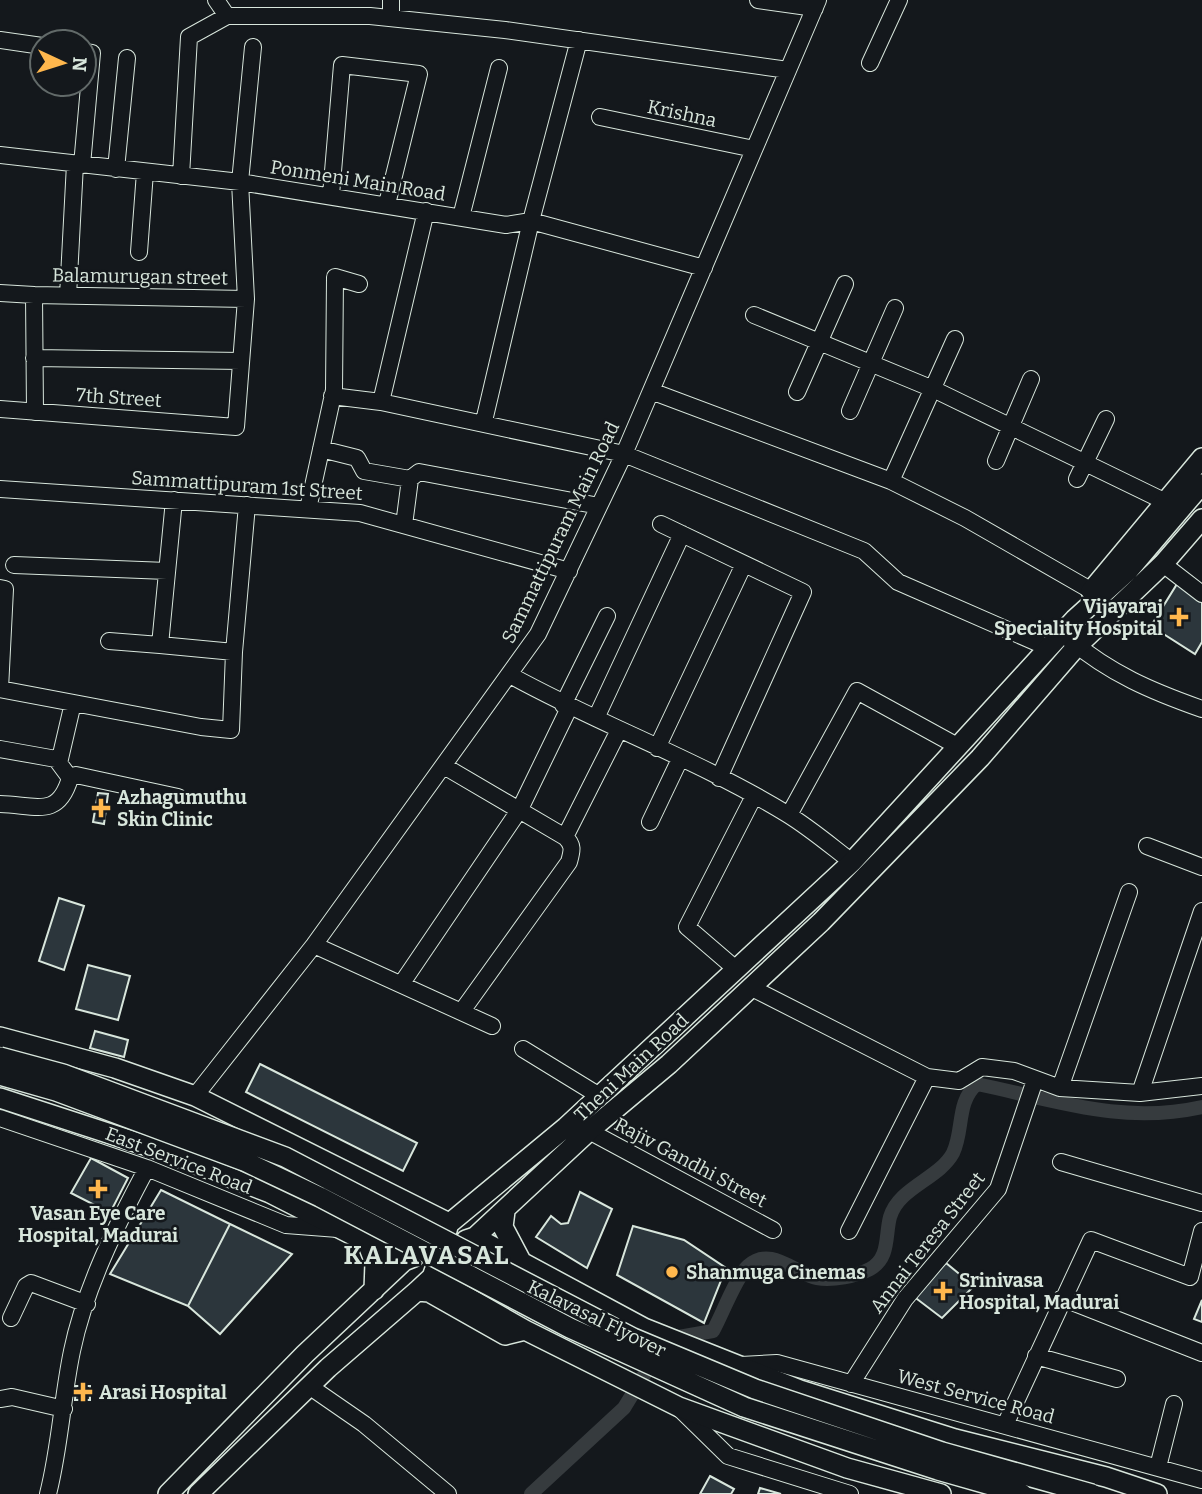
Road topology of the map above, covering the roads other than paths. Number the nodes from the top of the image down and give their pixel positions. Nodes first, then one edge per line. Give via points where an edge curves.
1 (216, 0) edge
2 (391, 0) edge
3 (758, 0) edge
4 (899, 0) edge
5 (817, 4) edge
6 (227, 16) junction
7 (391, 18) junction
8 (0, 40) edge
9 (579, 40) junction
10 (28, 44) edge
11 (253, 47) dead end
12 (127, 58) dead end
13 (870, 63) dead end
14 (499, 68) dead end
15 (789, 70) junction
16 (86, 98) edge
17 (600, 117) dead end
18 (754, 149) junction
19 (0, 155) edge
20 (78, 164) junction
21 (116, 169) junction
22 (145, 172) junction
23 (181, 176) junction
24 (240, 183) junction
25 (331, 195) junction
26 (387, 204) junction
27 (426, 211) junction
28 (461, 217) junction
29 (531, 221) junction
30 (139, 252) dead end
31 (704, 268) junction
32 (359, 284) dead end
33 (845, 284) dead end
34 (0, 293) edge
35 (34, 295) junction
36 (68, 296) junction
37 (246, 299) junction
38 (895, 308) dead end
39 (754, 315) dead end
40 (955, 339) dead end
41 (820, 340) junction
42 (34, 358) junction
43 (241, 361) junction
44 (871, 362) junction
45 (1031, 379) dead end
46 (933, 390) junction
47 (651, 391) junction
48 (797, 392) dead end
49 (332, 396) junction
50 (381, 402) junction
51 (0, 409) edge
52 (849, 411) dead end
53 (35, 412) junction
54 (1105, 419) dead end
55 (484, 421) junction
56 (1010, 426) junction
57 (236, 427) joint
58 (321, 449) junction
59 (624, 454) junction
60 (1202, 458) edge
61 (996, 461) dead end
62 (1085, 463) junction
63 (410, 479) junction
64 (1077, 479) dead end
65 (891, 481) junction
66 (1202, 484) edge
67 (0, 489) edge
68 (174, 500) junction
69 (1167, 502) junction
70 (247, 505) junction
71 (600, 506) junction
72 (308, 509) junction
73 (1202, 519) edge
74 (661, 524) dead end
75 (404, 525) junction
76 (682, 534) junction
77 (744, 564) junction
78 (1163, 564) junction
79 (14, 565) dead end
80 (167, 571) junction
81 (569, 571) junction
82 (0, 588) edge
83 (1092, 591) junction
84 (1202, 594) edge
85 (607, 616) dead end
86 (1070, 637) junction
87 (109, 641) dead end
88 (160, 645) junction
89 (234, 652) junction
90 (510, 675) junction
91 (0, 688) edge
92 (73, 703) junction
93 (566, 706) junction
94 (1202, 709) edge
95 (596, 718) junction
96 (619, 730) junction
97 (960, 747) junction
98 (657, 748) junction
99 (0, 749) edge
100 (680, 759) junction
101 (59, 763) junction
102 (444, 766) junction
103 (70, 778) junction
104 (719, 778) junction
105 (754, 796) junction
106 (178, 797) dead end
107 (0, 804) edge
108 (520, 809) junction
109 (789, 815) junction
110 (650, 822) dead end
111 (565, 837) junction
112 (1147, 846) dead end
113 (852, 862) junction
114 (1202, 867) edge
115 (1129, 892) dead end
116 (1202, 911) edge
117 (314, 945) junction
118 (737, 970) junction
119 (402, 983) junction
120 (750, 987) junction
121 (463, 1012) junction
122 (492, 1026) dead end
123 (0, 1037) edge
124 (523, 1049) dead end
125 (0, 1057) edge
126 (0, 1075) edge
127 (927, 1077) junction
128 (1033, 1085) junction
129 (1202, 1087) edge
130 (1060, 1088) junction
131 (1140, 1094) junction
132 (598, 1095) junction
133 (195, 1096) junction
134 (0, 1098) edge
135 (0, 1118) edge
136 (589, 1131) junction
137 (1061, 1162) dead end
138 (332, 1165) junction
139 (148, 1168) junction
140 (482, 1194) junction
141 (1202, 1203) edge
142 (505, 1211) junction
143 (449, 1223) junction
144 (345, 1230) junction
145 (772, 1230) dead end
146 (849, 1231) dead end
147 (1202, 1231) edge
148 (475, 1237) junction
149 (366, 1240) junction
150 (441, 1248) junction
151 (404, 1261) junction
152 (522, 1263) junction
153 (1197, 1274) edge
154 (432, 1277) junction
155 (374, 1290) junction
156 (417, 1291) junction
157 (1062, 1298) junction
158 (87, 1304) junction
159 (11, 1318) dead end
160 (525, 1330) junction
161 (1202, 1353) edge
162 (1036, 1356) junction
163 (738, 1365) junction
164 (1117, 1379) dead end
165 (851, 1384) junction
166 (309, 1386) junction
167 (0, 1399) edge
168 (1174, 1404) dead end
169 (679, 1407) junction
170 (64, 1409) junction
171 (1004, 1425) junction
172 (1158, 1467) junction
173 (1202, 1480) edge
174 (48, 1494) edge
175 (168, 1494) edge
176 (198, 1494) edge
177 (448, 1494) edge
178 (850, 1494) edge
179 (942, 1494) edge
180 (1023, 1494) edge
181 (1092, 1494) edge
182 (1157, 1494) edge

1 - 6 street
2 - 7 street
3 - 5 street
4 - 13 street
5 - 15 street, Sammattipuram Main Road
6 - 7 street
6 - 23 street via 189,37
7 - 9 street
8 - 10 street
9 - 15 street
9 - 29 street
11 - 24 street, Balamurugan street
12 - 21 street
14 - 28 street
15 - 18 street, Sammattipuram Main Road
16 - 20 street
17 - 18 street, Krishna
18 - 31 street, Sammattipuram Main Road
19 - 20 street, Ponmeni Main Road
20 - 21 street, Ponmeni Main Road
20 - 36 street
21 - 22 street, Ponmeni Main Road
22 - 23 street, Ponmeni Main Road
22 - 30 street
23 - 24 street, Ponmeni Main Road
24 - 25 street, Ponmeni Main Road
24 - 37 street, Balamurugan street
25 - 26 street, Ponmeni Main Road
25 - 26 street via 342,65 419,74
26 - 27 street, Ponmeni Main Road
27 - 28 street, Ponmeni Main Road
27 - 50 street
28 - 29 street, Ponmeni Main Road via 506,225
29 - 31 street, Ponmeni Main Road
29 - 55 street
31 - 47 street, Sammattipuram Main Road
32 - 49 street via 334,276
33 - 41 street
34 - 35 street
35 - 36 street, Balamurugan street
35 - 42 street, Balamurugan street
36 - 37 street, Balamurugan street
37 - 43 street, Balamurugan street
38 - 44 street
39 - 41 street
40 - 46 street
41 - 44 street
41 - 48 street
42 - 43 street
42 - 53 street, Balamurugan street
43 - 57 street, Balamurugan street
44 - 46 street
44 - 52 street
45 - 56 street
46 - 56 street
46 - 65 street
47 - 59 street, Sammattipuram Main Road
47 - 65 street
49 - 50 street
49 - 58 street
50 - 55 street
51 - 53 street, 7th Street
53 - 57 street, 7th Street
54 - 62 street
55 - 59 street
56 - 61 street
56 - 62 street
58 - 63 street via 357,457 364,471
58 - 72 street
59 - 71 street, Sammattipuram Main Road
59 - 86 street via 864,551 898,582
60 - 69 main road, Theni Main Road
62 - 64 street
62 - 69 street
63 - 71 street via 419,472
63 - 75 street
65 - 83 street
66 - 86 main road, Theni Main Road
67 - 68 street, Sammattipuram 1st Street
68 - 70 street, Sammattipuram 1st Street
68 - 80 street
69 - 83 main road, Theni Main Road
70 - 72 street, Sammattipuram 1st Street
70 - 89 street
71 - 81 street, Sammattipuram Main Road
72 - 75 street, Sammattipuram 1st Street via 360,513
73 - 78 main road, Theni Main Road
74 - 76 street
75 - 81 street, Sammattipuram 1st Street
76 - 77 street
76 - 95 street
77 - 98 street
77 - 104 street via 803,592
78 - 84 street
78 - 86 main road, Theni Main Road
79 - 80 street
80 - 88 street
81 - 90 street, Sammattipuram Main Road via 538,634
82 - 91 street via 5,589
83 - 86 main road, Theni Main Road
85 - 93 street
86 - 94 street via 1142,688
86 - 97 main road, Theni Main Road
86 - 120 main road, Theni Main Road via 980,758 821,922
87 - 88 street
88 - 89 street
89 - 92 street via 231,730
90 - 93 street
90 - 102 street, Sammattipuram Main Road
91 - 92 street
92 - 101 street
93 - 95 street
93 - 108 street
95 - 96 street
96 - 98 street
96 - 111 street
97 - 109 street via 858,691
97 - 113 main road, Theni Main Road
98 - 100 street
99 - 101 street
100 - 104 street
100 - 110 street
101 - 103 street
102 - 108 street
102 - 117 street, Sammattipuram Main Road
103 - 106 street via 85,776
103 - 107 street via 65,795 51,806
104 - 105 street
105 - 109 street
105 - 118 street via 687,927
108 - 111 street
108 - 119 street
109 - 113 street
111 - 121 street via 572,850 569,862
112 - 114 street
113 - 118 main road, Theni Main Road
115 - 130 street
116 - 131 street
117 - 119 street
117 - 133 street, Sammattipuram Main Road
118 - 132 main road, Theni Main Road
119 - 121 street
120 - 127 street
120 - 136 main road, Theni Main Road via 670,1064
121 - 122 street
123 - 133 main road via 115,1068
124 - 132 street
125 - 181 main road, Kalavasal Flyover, bridge via 63,1074 285,1157 633,1338 743,1384 942,1452
126 - 180 main road, Kalavasal Flyover, bridge via 56,1091 244,1161 570,1328 744,1408
127 - 128 street via 959,1081 982,1067 1014,1071
127 - 146 street
128 - 130 street
128 - 165 street, Annai Teresa Street via 998,1189 905,1300
129 - 131 street
130 - 131 street
132 - 140 main road, Theni Main Road via 566,1127
133 - 138 main road
134 - 144 main road via 163,1151 270,1193
135 - 139 street, East Service Road
136 - 142 main road, Theni Main Road
136 - 145 street, Rajiv Gandhi Street
137 - 141 street
138 - 140 main road via 357,1165 439,1206 463,1204
138 - 143 main road
139 - 144 street, East Service Road via 286,1225
139 - 158 street via 125,1210
140 - 143 main road, Theni Main Road
142 - 148 main road, Theni Main Road
142 - 152 main road via 503,1227
143 - 150 main road
143 - 151 main road, Theni Main Road
144 - 149 main road
147 - 153 street
148 - 150 main road
148 - 152 main road
148 - 154 main road, Theni Main Road
149 - 151 main road
149 - 155 main road via 375,1263
150 - 151 main road
150 - 154 main road
151 - 155 main road, Theni Main Road
152 - 163 main road via 644,1328
153 - 157 street via 1189,1277 1091,1240
154 - 156 main road, Theni Main Road
154 - 160 main road
155 - 175 main road, Theni Main Road
156 - 160 main road via 429,1292 505,1335
156 - 166 main road, Theni Main Road
157 - 161 street
157 - 162 street
158 - 159 street via 31,1283
158 - 170 street via 72,1350
160 - 169 main road
162 - 164 street
162 - 171 street
163 - 165 street, West Service Road via 777,1363
163 - 182 main road via 879,1417
165 - 171 street, West Service Road
166 - 176 main road, Theni Main Road
166 - 177 street via 364,1424
167 - 170 street via 12,1397
168 - 172 street
169 - 178 street via 728,1456
169 - 179 main road via 847,1468
170 - 174 street
171 - 172 street, West Service Road
172 - 173 street, West Service Road

